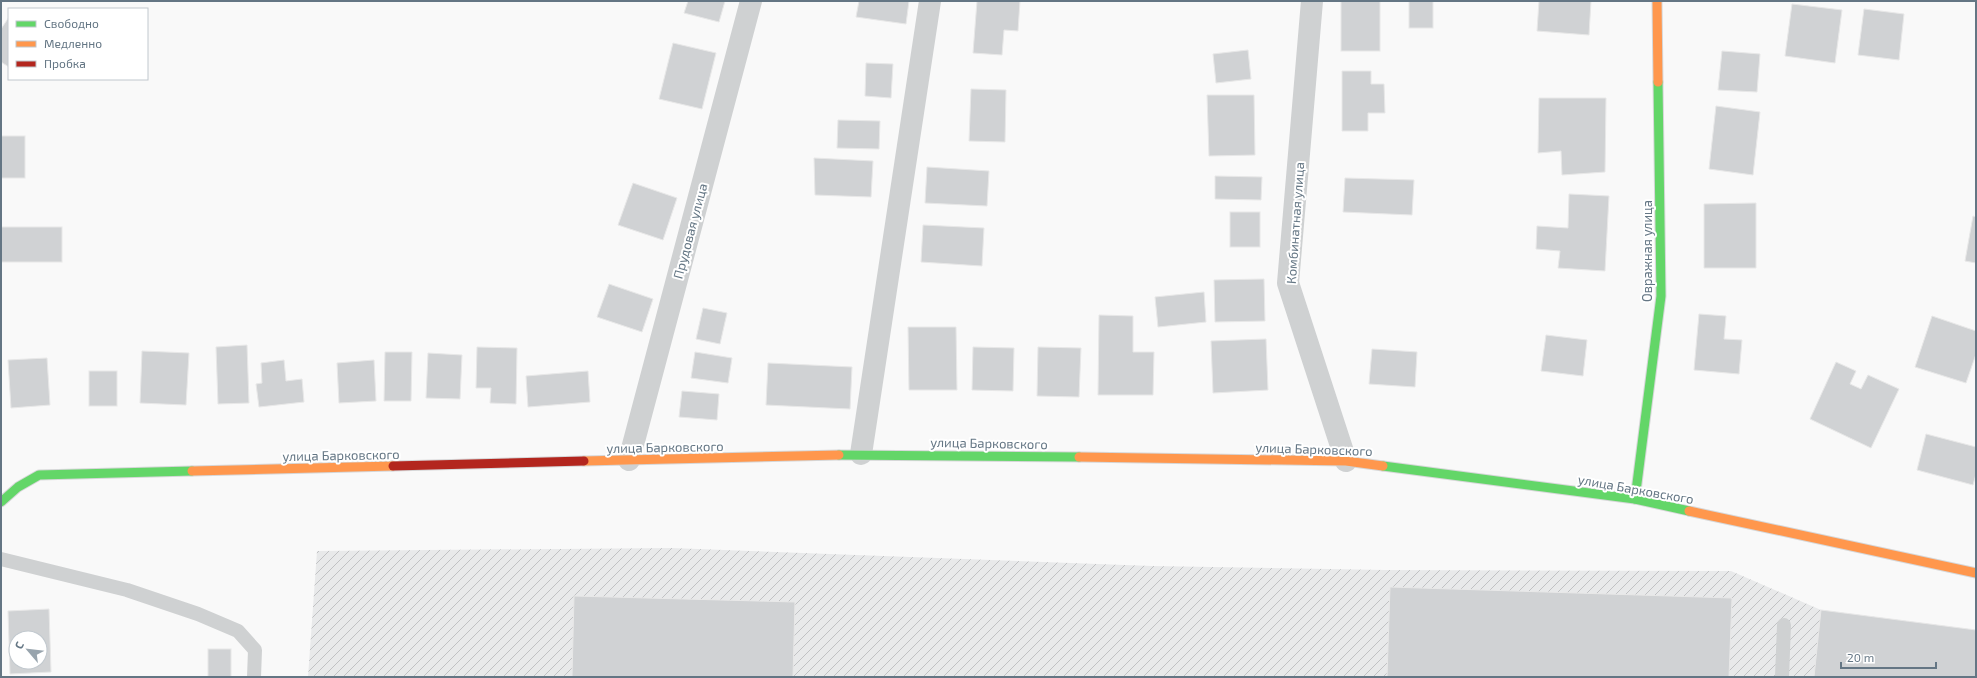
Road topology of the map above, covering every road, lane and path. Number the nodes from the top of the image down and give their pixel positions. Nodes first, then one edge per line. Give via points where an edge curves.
1 (751, 1) edge
2 (930, 1) edge
3 (1312, 1) edge
4 (1657, 1) edge
5 (861, 454) junction
6 (629, 460) junction
7 (1346, 461) junction
8 (1635, 499) junction
9 (1, 502) edge
10 (1, 559) edge
11 (1976, 573) edge
12 (1784, 625) dead end
13 (254, 677) edge
14 (1782, 677) edge

1 - 6 street, Прудовая улица
2 - 5 street
3 - 7 street, Комбинатная улица via 1288,283
4 - 8 street, Овражная улица via 1661,296
5 - 6 street, улица Барковского
5 - 7 street, улица Барковского
6 - 9 street, улица Барковского via 39,476 18,487
7 - 8 street, улица Барковского
8 - 11 street, улица Барковского
10 - 13 lane via 127,590 198,614 238,631 255,650
12 - 14 lane

